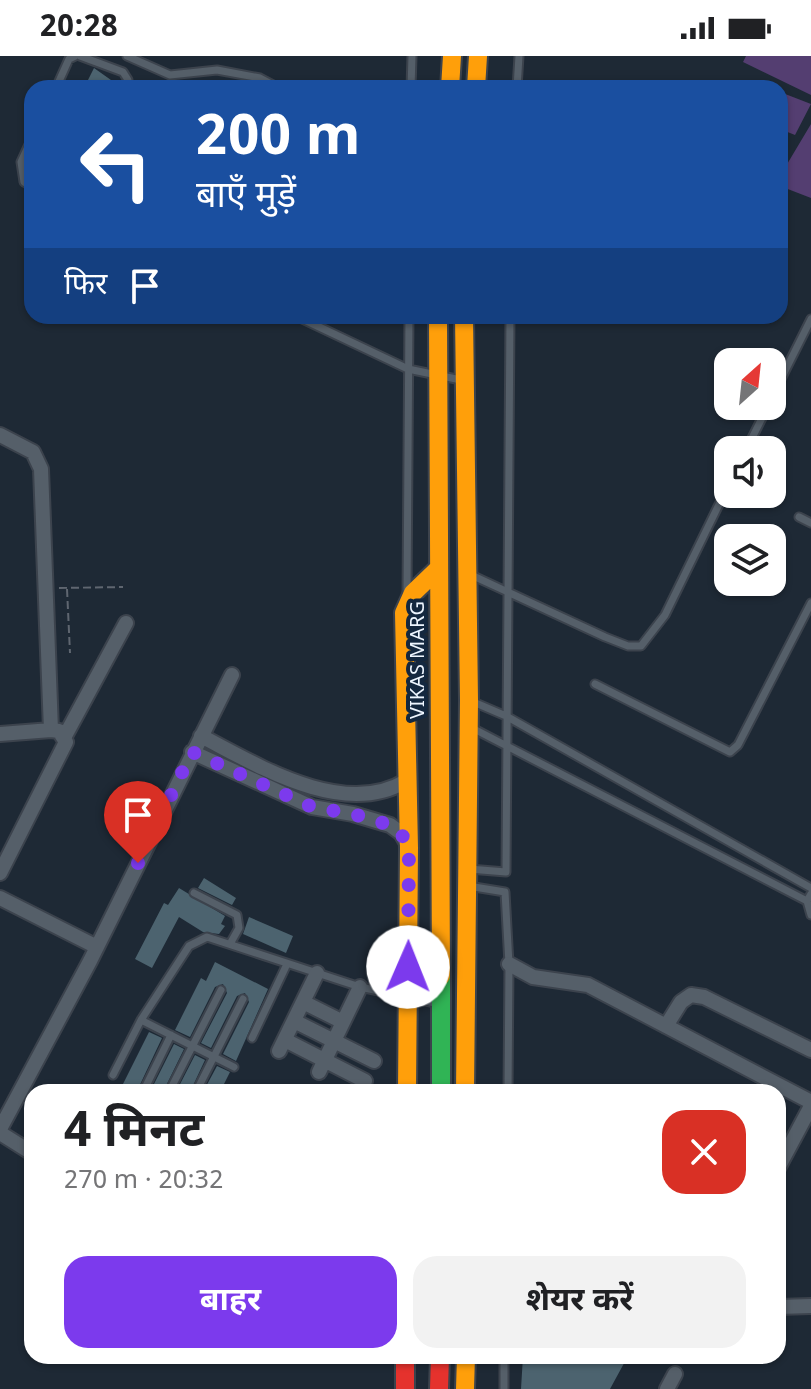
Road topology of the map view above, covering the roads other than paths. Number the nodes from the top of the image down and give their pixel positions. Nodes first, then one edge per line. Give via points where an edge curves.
1 (78, 56) edge
2 (127, 56) edge
3 (412, 56) edge
4 (452, 56) edge
5 (478, 56) edge
6 (519, 56) edge
7 (60, 80) edge
8 (128, 80) edge
9 (264, 80) edge
10 (411, 80) edge
11 (450, 80) edge
12 (476, 80) edge
13 (518, 80) edge
14 (24, 155) edge
15 (24, 182) edge
16 (811, 319) edge
17 (313, 324) edge
18 (409, 324) edge
19 (438, 324) edge
20 (464, 324) edge
21 (510, 324) edge
22 (408, 369) junction
23 (786, 369) edge
24 (437, 376) junction
25 (464, 380) junction
26 (0, 435) edge
27 (717, 508) edge
28 (799, 517) dead end
29 (811, 523) edge
30 (439, 568) junction
31 (467, 573) junction
32 (508, 590) junction
33 (408, 600) junction
34 (811, 603) edge
35 (126, 623) dead end
36 (232, 675) dead end
37 (595, 684) dead end
38 (469, 700) junction
39 (510, 718) junction
40 (469, 726) junction
41 (58, 733) junction
42 (0, 734) edge
43 (201, 736) junction
44 (508, 746) junction
45 (192, 752) junction
46 (439, 762) junction
47 (406, 781) junction
48 (341, 791) junction
49 (340, 813) junction
50 (409, 848) junction
51 (440, 860) junction
52 (506, 872) junction
53 (0, 873) edge
54 (466, 878) junction
55 (505, 892) junction
56 (194, 893) dead end
57 (810, 894) edge
58 (0, 898) edge
59 (811, 915) edge
60 (230, 944) junction
61 (97, 947) junction
62 (287, 964) junction
63 (509, 964) junction
64 (317, 973) junction
65 (360, 987) junction
66 (221, 990) dead end
67 (407, 997) junction
68 (243, 999) dead end
69 (303, 1002) junction
70 (441, 1004) junction
71 (141, 1020) junction
72 (294, 1021) junction
73 (343, 1022) junction
74 (666, 1026) junction
75 (171, 1035) junction
76 (252, 1038) dead end
77 (334, 1041) junction
78 (192, 1046) junction
79 (811, 1050) edge
80 (214, 1057) junction
81 (374, 1061) dead end
82 (322, 1066) junction
83 (234, 1067) dead end
84 (113, 1075) dead end
85 (365, 1081) dead end
86 (25, 1084) edge
87 (147, 1084) edge
88 (173, 1084) edge
89 (200, 1084) edge
90 (407, 1084) edge
91 (441, 1084) edge
92 (465, 1084) edge
93 (508, 1084) edge
94 (774, 1084) edge
95 (24, 1085) edge
96 (786, 1091) edge
97 (811, 1104) edge
98 (0, 1131) edge
99 (24, 1148) edge
100 (786, 1152) edge
101 (811, 1306) edge
102 (786, 1307) edge
103 (405, 1364) edge
104 (440, 1364) edge
105 (466, 1364) edge
106 (504, 1364) edge
107 (675, 1374) dead end
108 (405, 1389) edge
109 (439, 1389) edge
110 (465, 1389) edge
111 (504, 1389) edge
112 (667, 1389) edge

1 - 7 lane via 69,59
1 - 8 lane via 123,72
2 - 9 lane via 170,75 217,70
3 - 10 lane
4 - 11 main road
5 - 12 main road
6 - 13 lane
14 - 15 lane
16 - 23 lane
17 - 22 lane
18 - 22 lane
19 - 24 main road, VIKAS MARG
20 - 25 main road
21 - 32 lane
22 - 24 lane
22 - 33 lane
24 - 25 lane
24 - 30 main road, VIKAS MARG
25 - 31 main road
26 - 41 street via 39,458
27 - 32 lane via 665,615 641,646 605,637
28 - 29 lane
30 - 33 main road
30 - 46 main road, VIKAS MARG
31 - 32 lane
31 - 38 main road
32 - 39 lane
33 - 47 main road
34 - 37 lane via 730,752
35 - 41 street
36 - 43 street
38 - 39 lane
38 - 40 main road
39 - 44 lane
39 - 57 lane
40 - 44 lane
40 - 54 main road
41 - 42 street
41 - 53 street via 66,742
43 - 45 street
43 - 48 street via 300,786
44 - 52 lane
44 - 57 lane
45 - 49 street via 312,807
45 - 61 street
46 - 47 main road
46 - 51 main road, VIKAS MARG
47 - 48 street via 387,790
47 - 50 main road
48 - 49 street
49 - 50 street via 390,825
50 - 51 main road
50 - 67 main road
51 - 70 main road, VIKAS MARG
52 - 54 lane
52 - 55 lane
54 - 55 lane
54 - 92 main road
55 - 63 lane
56 - 60 lane via 237,915 239,928
57 - 59 lane
58 - 61 street
60 - 62 lane
60 - 71 lane via 207,937 189,946
61 - 86 street
62 - 64 lane
62 - 76 lane
63 - 74 street via 533,977 588,985
63 - 93 lane
64 - 65 lane
64 - 69 street
65 - 67 lane
65 - 73 street
66 - 78 lane
67 - 70 lane
67 - 90 main road
68 - 80 lane
69 - 72 street
69 - 73 street
70 - 91 main road, VIKAS MARG
71 - 75 lane
71 - 84 lane
72 - 77 street
72 - 82 street via 282,1045
73 - 77 street
74 - 79 street via 681,1002 691,995 704,997
74 - 94 street
75 - 78 lane
75 - 87 lane
77 - 81 street
77 - 82 street
78 - 80 lane
78 - 88 lane
80 - 83 lane
80 - 89 lane
82 - 85 street
95 - 98 street
96 - 97 street
97 - 100 street
98 - 99 street
101 - 102 street
103 - 108 main road
104 - 109 main road
105 - 110 main road
106 - 111 lane
107 - 112 street

